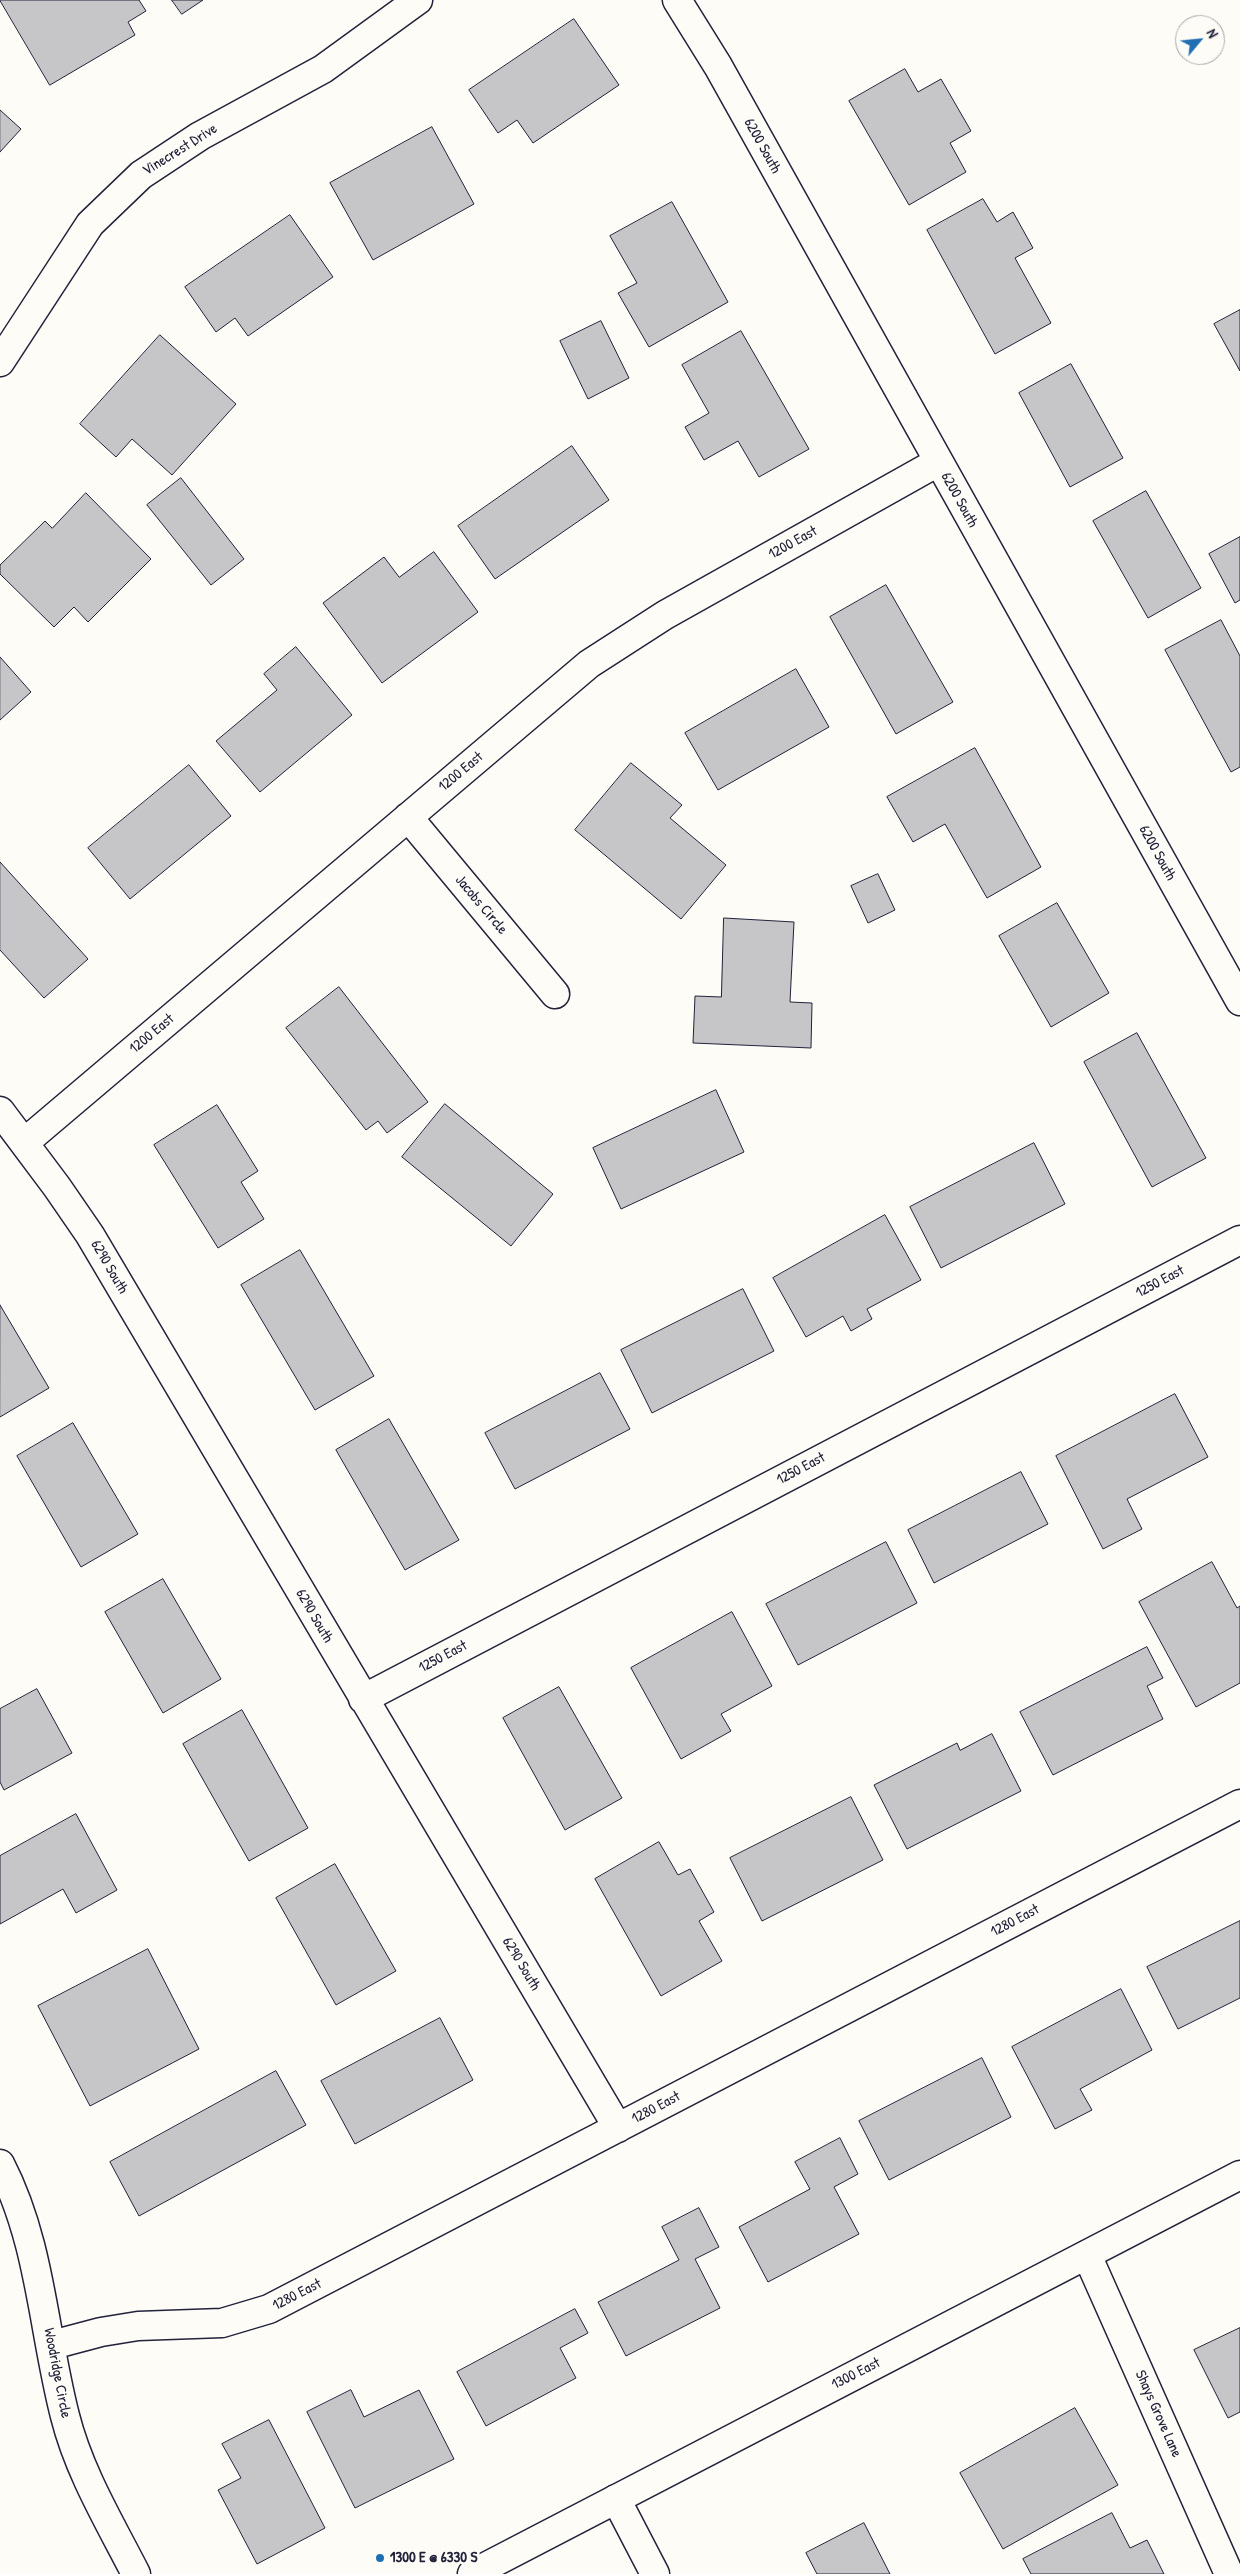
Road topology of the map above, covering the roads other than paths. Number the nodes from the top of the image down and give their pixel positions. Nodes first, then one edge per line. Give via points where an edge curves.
1 (418, 0) edge
2 (677, 0) edge
3 (0, 362) edge
4 (938, 462) junction
5 (408, 817) junction
6 (555, 994) dead end
7 (1240, 1001) edge
8 (0, 1111) edge
9 (24, 1142) junction
10 (1240, 1240) edge
11 (363, 1699) junction
12 (1240, 1804) edge
13 (618, 2128) junction
14 (0, 2164) edge
15 (1240, 2175) edge
16 (1087, 2254) junction
17 (52, 2345) junction
18 (616, 2499) junction
19 (136, 2574) edge
20 (472, 2574) edge
21 (656, 2574) edge
22 (1229, 2574) edge

1 - 3 street, Vinecrest Drive via 322,69 200,136 140,175 90,224
2 - 4 street, 6200 South via 718,66
4 - 5 street, 1200 East via 614,646
4 - 7 street, 6200 South
5 - 6 street, Jacobs Circle
5 - 9 street, 1200 East
8 - 9 street, 6290 South
9 - 11 street, 6290 South via 90,1235
10 - 11 street, 1250 East
11 - 13 street, 6290 South
12 - 13 street, 1280 East
13 - 17 street, 1280 East via 269,2309 222,2323 131,2326
14 - 17 street, Woodridge Circle via 18,2202 28,2234
15 - 16 street, 1300 East
16 - 18 street, 1300 East
16 - 22 street, Shays Grove Lane
17 - 19 street, Woodridge Circle via 65,2418 92,2488
18 - 20 street, 1300 East
18 - 21 street

